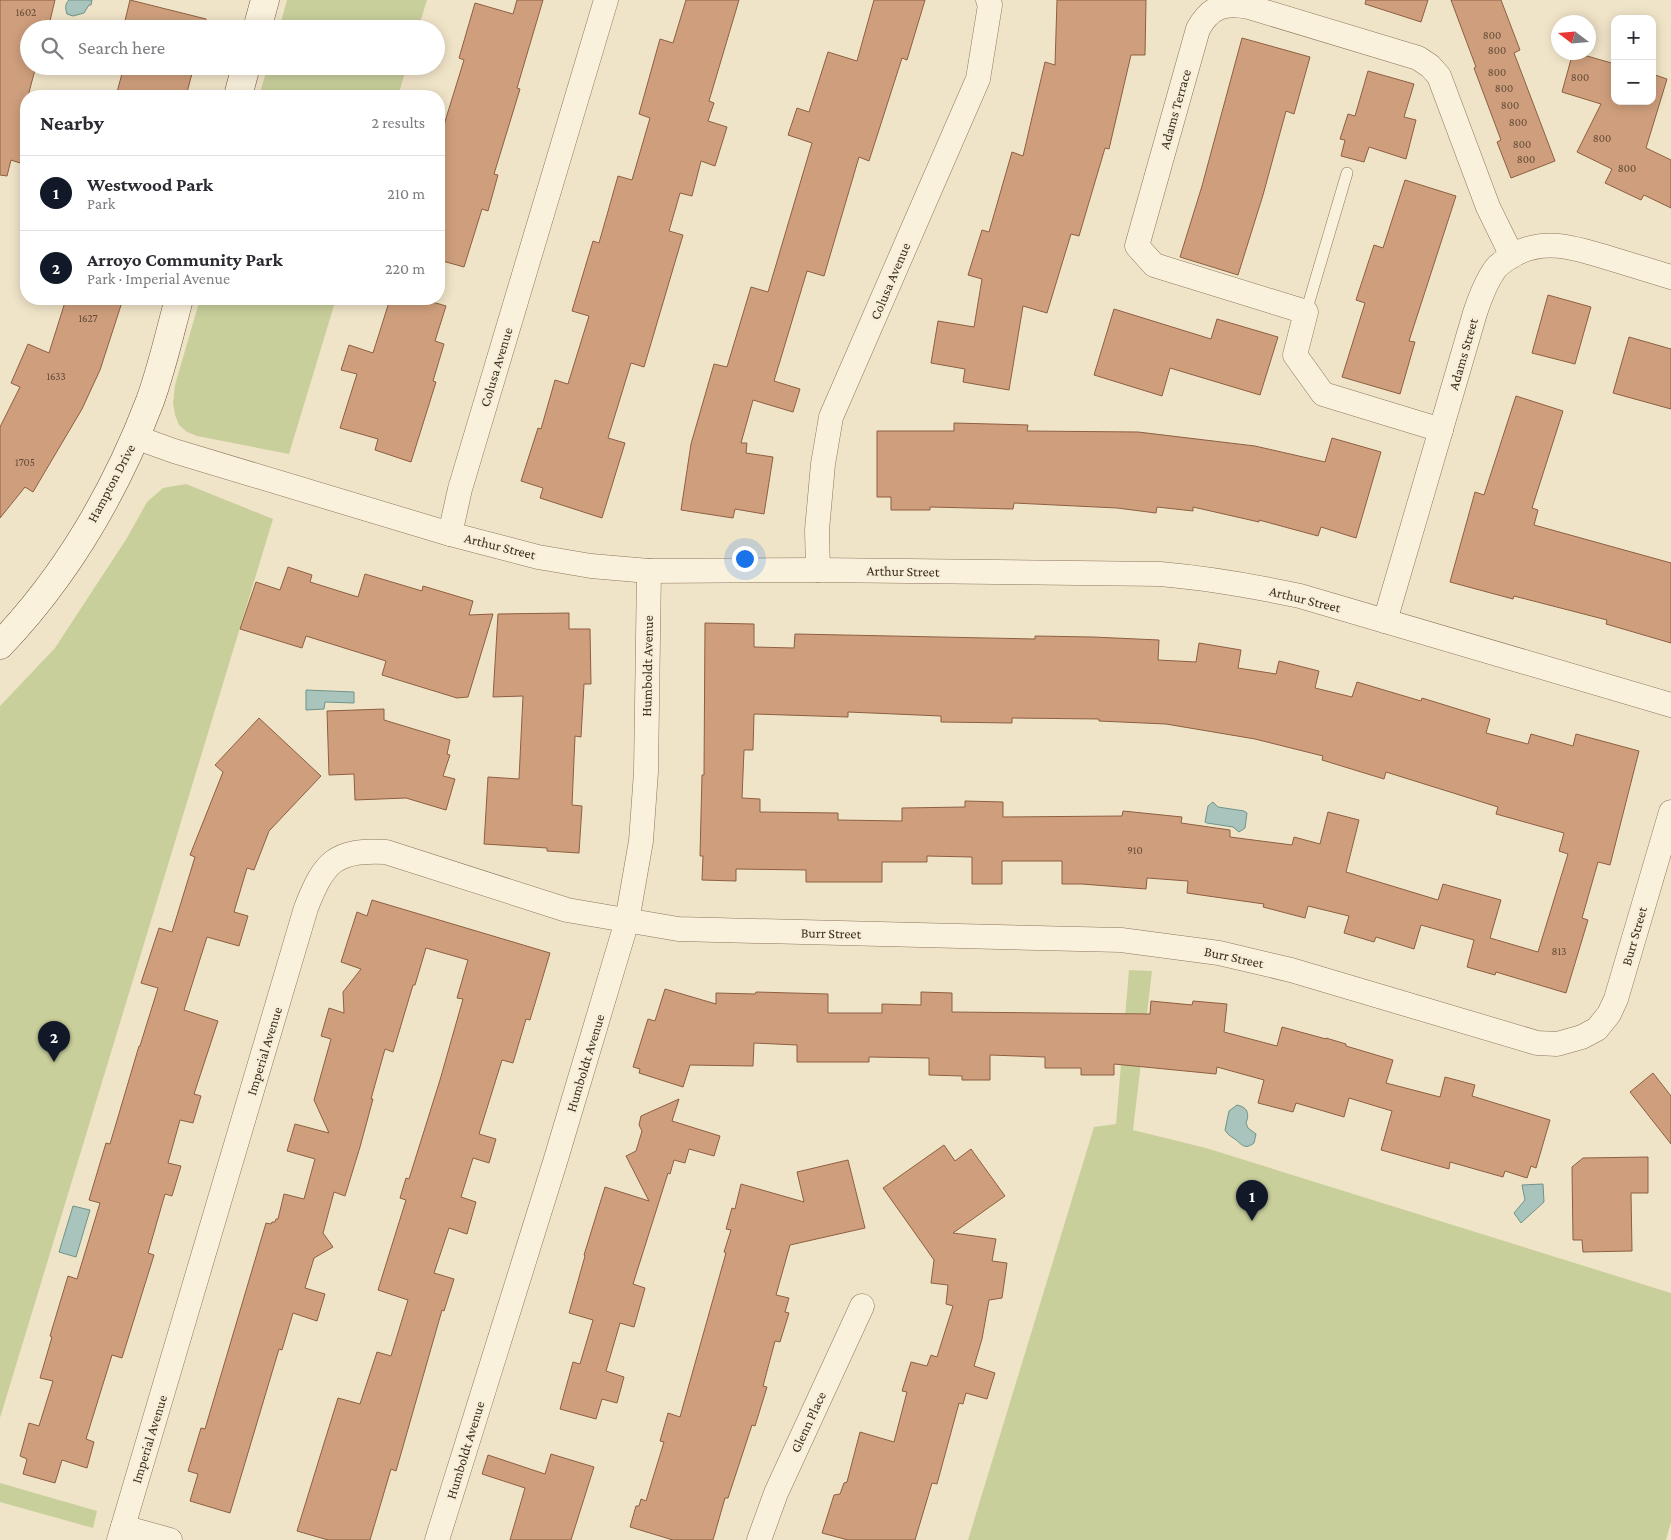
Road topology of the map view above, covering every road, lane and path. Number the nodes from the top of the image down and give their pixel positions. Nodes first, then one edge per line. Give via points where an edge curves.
1 (265, 0) edge
2 (606, 0) edge
3 (988, 0) edge
4 (259, 20) edge
5 (244, 75) edge
6 (240, 90) edge
7 (1347, 172) dead end
8 (1512, 256) junction
9 (1671, 276) edge
10 (177, 305) edge
11 (1306, 312) junction
12 (1441, 430) junction
13 (135, 437) junction
14 (450, 534) junction
15 (818, 570) junction
16 (649, 571) junction
17 (1385, 621) junction
18 (0, 645) edge
19 (1671, 705) edge
20 (1671, 812) edge
21 (628, 921) junction
22 (862, 1306) dead end
23 (121, 1533) edge
24 (170, 1540) edge
25 (437, 1540) edge
26 (759, 1540) edge

1 - 4 street
2 - 14 street, Colusa Avenue via 460,489
3 - 15 street, Colusa Avenue via 990,5 978,78 831,417 817,530
5 - 6 street
7 - 11 lane
8 - 9 street, Adams Street via 1528,248 1558,245
8 - 11 street, Adams Terrace via 1488,207 1439,76 1430,66 1418,58 1249,6 1225,5 1214,9 1198,29 1137,246 1154,265
8 - 12 street, Adams Street via 1497,268 1474,313
10 - 13 street, Hampton Drive
11 - 12 street via 1295,355 1323,394
12 - 17 street, Adams Street
13 - 14 street, Arthur Street
13 - 18 street, Hampton Drive via 84,534 57,576
14 - 16 street, Arthur Street via 591,566
15 - 16 street, Arthur Street
15 - 17 street, Arthur Street via 1160,574 1242,584 1300,596
16 - 21 street, Humboldt Avenue via 646,772 641,841
17 - 19 street, Arthur Street
20 - 21 street, Burr Street via 1609,1014 1598,1029 1557,1044 1537,1043 1291,970 1219,953 1144,942 678,929
21 - 23 street, Imperial Avenue via 566,910 386,852 347,854 330,864 316,882 306,908
21 - 25 street, Humboldt Avenue
22 - 26 street, Glenn Place via 776,1493
23 - 24 street

